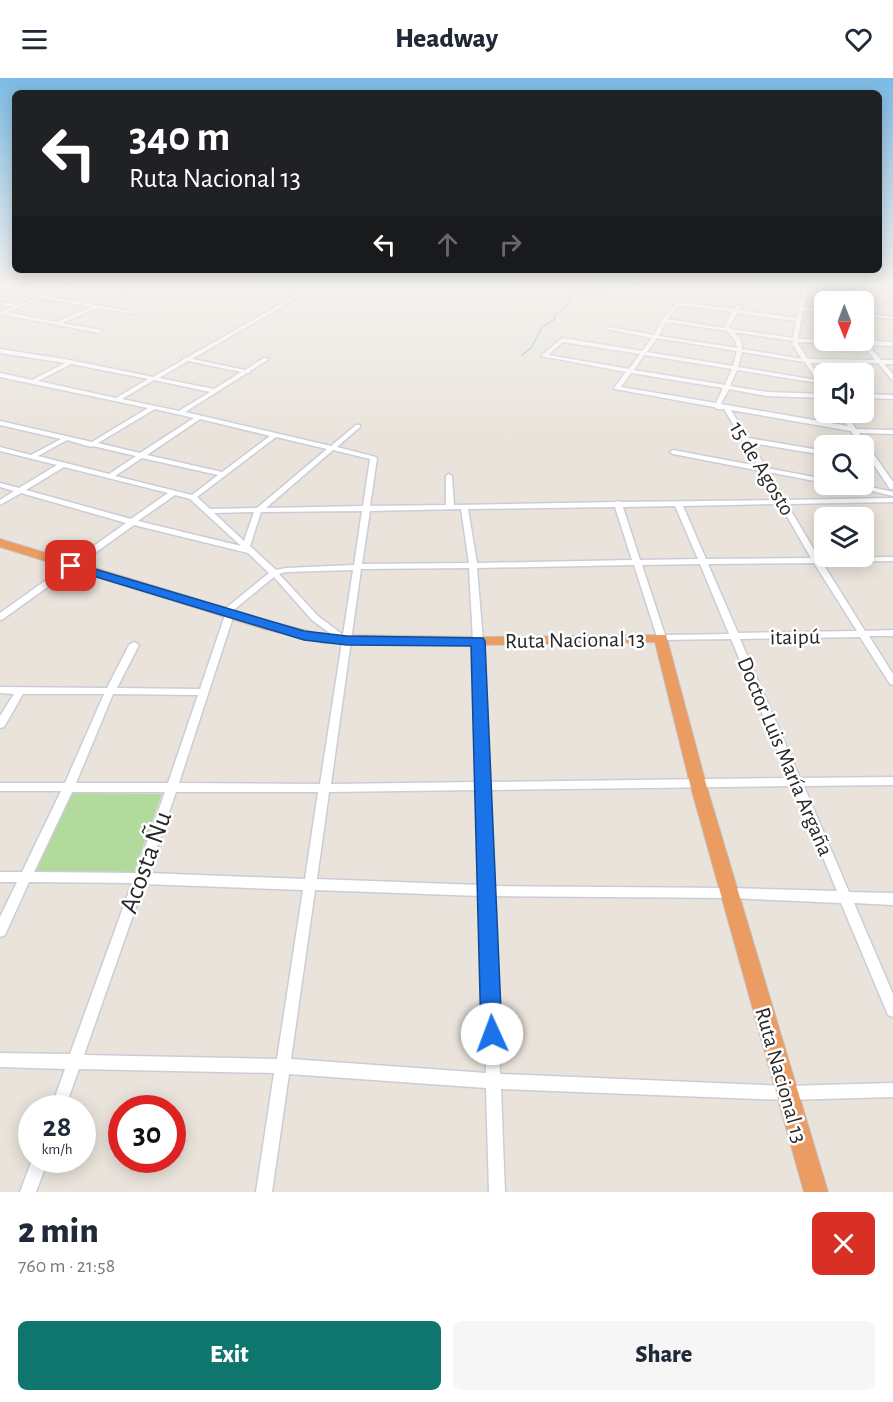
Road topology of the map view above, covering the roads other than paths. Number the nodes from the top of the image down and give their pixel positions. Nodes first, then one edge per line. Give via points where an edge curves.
1 (226, 336) edge
2 (656, 336) joint
3 (735, 336) edge
4 (768, 336) edge
5 (796, 336) edge
6 (795, 340) junction
7 (814, 341) edge
8 (874, 343) edge
9 (893, 344) edge
10 (739, 350) junction
11 (0, 351) edge
12 (871, 351) edge
13 (643, 353) junction
14 (185, 359) junction
15 (266, 359) dead end
16 (806, 361) junction
17 (70, 362) junction
18 (879, 362) junction
19 (893, 362) edge
20 (735, 368) junction
21 (631, 370) junction
22 (248, 372) junction
23 (814, 373) edge
24 (0, 375) edge
25 (893, 378) edge
26 (153, 379) junction
27 (814, 381) edge
28 (33, 382) junction
29 (727, 386) junction
30 (216, 391) junction
31 (814, 396) edge
32 (874, 396) edge
33 (893, 397) edge
34 (116, 400) junction
35 (717, 407) junction
36 (153, 408) junction
37 (727, 408) junction
38 (180, 413) junction
39 (198, 418) junction
40 (2, 423) dead end
41 (848, 423) edge
42 (358, 426) dead end
43 (853, 430) junction
44 (893, 432) edge
45 (274, 436) junction
46 (65, 439) junction
47 (746, 440) junction
48 (91, 445) junction
49 (330, 448) junction
50 (0, 450) edge
51 (814, 451) edge
52 (673, 452) dead end
53 (139, 456) junction
54 (32, 457) junction
55 (876, 462) joint
56 (62, 465) junction
57 (763, 469) junction
58 (222, 474) junction
59 (110, 476) junction
60 (449, 476) dead end
61 (814, 479) edge
62 (890, 479) edge
63 (0, 484) edge
64 (893, 488) edge
65 (21, 490) junction
66 (874, 490) edge
67 (173, 493) junction
68 (893, 494) edge
69 (193, 497) junction
70 (893, 500) edge
71 (783, 502) junction
72 (0, 503) edge
73 (618, 503) junction
74 (678, 503) junction
75 (450, 506) junction
76 (464, 506) junction
77 (368, 508) junction
78 (208, 511) junction
79 (258, 511) junction
80 (132, 522) junction
81 (0, 543) edge
82 (249, 549) junction
83 (814, 556) edge
84 (814, 559) edge
85 (874, 559) edge
86 (893, 559) edge
87 (703, 561) junction
88 (636, 562) junction
89 (71, 566) junction
90 (473, 566) junction
91 (357, 567) junction
92 (821, 567) edge
93 (274, 573) junction
94 (3, 612) edge
95 (227, 614) junction
96 (893, 633) edge
97 (864, 634) junction
98 (736, 637) junction
99 (662, 638) junction
100 (346, 640) junction
101 (478, 641) junction
102 (134, 645) dead end
103 (893, 682) edge
104 (0, 690) edge
105 (20, 691) junction
106 (110, 691) junction
107 (203, 692) junction
108 (0, 723) edge
109 (893, 781) edge
110 (796, 782) junction
111 (698, 784) junction
112 (481, 786) junction
113 (0, 787) edge
114 (69, 787) junction
115 (172, 788) junction
116 (326, 788) junction
117 (0, 877) edge
118 (26, 877) junction
119 (138, 878) junction
120 (310, 884) junction
121 (486, 891) junction
122 (731, 893) junction
123 (846, 897) junction
124 (893, 899) edge
125 (0, 931) edge
126 (893, 1010) edge
127 (0, 1060) edge
128 (74, 1062) junction
129 (283, 1066) junction
130 (493, 1081) junction
131 (893, 1090) edge
132 (786, 1093) junction
133 (63, 1095) edge
134 (35, 1173) edge
135 (28, 1192) edge
136 (264, 1192) edge
137 (497, 1192) edge
138 (816, 1192) edge

1 - 14 street
2 - 10 street
2 - 13 street
3 - 10 street
4 - 6 street
5 - 6 street
6 - 7 street
6 - 16 street
8 - 9 street
10 - 16 street
10 - 20 street, 15 de Agosto
11 - 17 street
12 - 18 street
13 - 20 street
13 - 21 street
13 - 21 street via 562,340 544,356
14 - 22 street
14 - 26 street
15 - 22 street
16 - 18 street
16 - 23 street
17 - 26 street
17 - 28 street
18 - 19 street
18 - 25 street
20 - 27 street
20 - 29 street, 15 de Agosto
21 - 29 street
21 - 35 street via 617,388
22 - 30 street
24 - 28 street
26 - 30 street
26 - 34 street
28 - 34 street
29 - 31 street via 767,394
29 - 35 street, 15 de Agosto
30 - 38 street
32 - 33 street
34 - 36 street
35 - 37 street
36 - 38 street
36 - 48 street
37 - 43 street
37 - 47 street, 15 de Agosto
38 - 39 street
39 - 45 street
39 - 53 street
40 - 46 street
41 - 43 street
42 - 49 street
43 - 44 street
43 - 55 street
45 - 49 street
45 - 58 street
46 - 48 street
46 - 54 street
47 - 51 street
47 - 57 street, 15 de Agosto
48 - 53 street
49 - 77 street via 374,458
49 - 79 street
50 - 54 street
52 - 57 street
53 - 58 street
53 - 59 street
54 - 56 street
55 - 62 street
56 - 59 street
56 - 65 street
57 - 61 street
57 - 71 street, 15 de Agosto
58 - 69 street
59 - 67 street
60 - 75 street
62 - 64 street
63 - 65 street
65 - 72 street
65 - 80 street
66 - 68 street
67 - 69 street
67 - 80 street
69 - 78 street
70 - 71 street
71 - 74 street
71 - 83 street, 15 de Agosto
73 - 74 street
73 - 76 street
73 - 88 street
74 - 87 street, Doctor Luis María Argaña
75 - 76 street
75 - 77 street
76 - 90 street
77 - 79 street
77 - 91 street
78 - 79 street
78 - 82 street
79 - 82 street
80 - 82 street
80 - 89 street
81 - 89 highway, Ruta Nacional 13
82 - 93 street
84 - 87 street
85 - 86 street
87 - 88 street
87 - 98 street, Doctor Luis María Argaña
88 - 90 street
88 - 99 street
89 - 94 street
89 - 95 highway, Ruta Nacional 13
90 - 91 street
90 - 101 street
91 - 93 street
91 - 100 street
92 - 97 street, 15 de Agosto
93 - 95 street
93 - 100 street via 315,618
95 - 100 highway, Ruta Nacional 13 via 304,635
95 - 107 street, Acosta Ñu
96 - 97 street, itaipú
97 - 98 street, itaipú
97 - 103 street, 15 de Agosto
98 - 99 street, itaipú
98 - 110 street, Doctor Luis María Argaña
99 - 101 highway, Ruta Nacional 13
99 - 111 highway, Ruta Nacional 13
100 - 101 highway, Ruta Nacional 13
100 - 116 street
101 - 112 street
102 - 106 street
104 - 105 street
105 - 106 street
105 - 108 street
106 - 107 street
106 - 114 street
107 - 115 street, Acosta Ñu
109 - 110 street
110 - 111 street
110 - 123 street, Doctor Luis María Argaña
111 - 112 street
111 - 122 highway, Ruta Nacional 13
112 - 116 street
112 - 121 street
113 - 114 street
114 - 115 street
114 - 118 street
115 - 116 street
115 - 119 street, Acosta Ñu
116 - 120 street
117 - 118 street
118 - 119 street
118 - 125 street
119 - 120 street
119 - 128 street, Acosta Ñu
120 - 121 street
120 - 129 street
121 - 122 street
121 - 130 street
122 - 123 street
122 - 132 highway, Ruta Nacional 13
123 - 124 street
123 - 126 street, Doctor Luis María Argaña
127 - 128 street
128 - 129 street
128 - 133 street, Acosta Ñu
129 - 130 street
129 - 136 street
130 - 132 street
130 - 137 street
131 - 132 street
132 - 138 highway, Ruta Nacional 13
134 - 135 street

